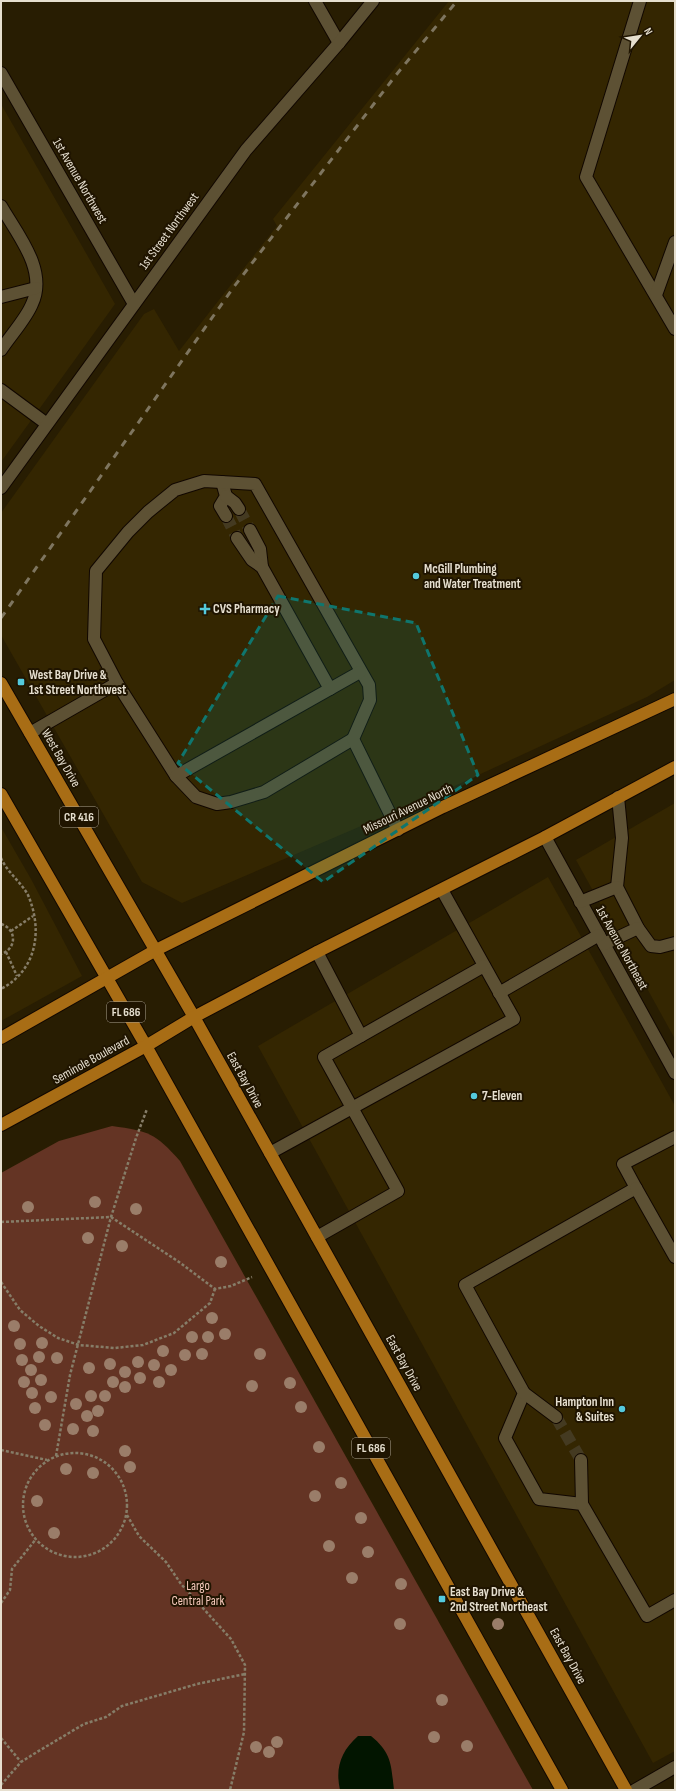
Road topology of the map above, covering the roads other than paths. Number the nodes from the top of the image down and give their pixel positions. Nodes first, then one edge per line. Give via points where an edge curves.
1 (314, 1) edge
2 (373, 1) edge
3 (640, 1) edge
4 (339, 43) junction
5 (2, 75) edge
6 (1, 206) edge
7 (675, 242) edge
8 (36, 288) junction
9 (656, 295) junction
10 (1, 297) edge
11 (134, 304) junction
12 (675, 329) edge
13 (1, 350) edge
14 (1, 390) edge
15 (47, 424) junction
16 (222, 482) junction
17 (1, 488) edge
18 (226, 496) junction
19 (239, 509) tunnel mouth
20 (226, 516) tunnel mouth
21 (250, 530) tunnel mouth
22 (237, 538) tunnel mouth
23 (262, 567) junction
24 (360, 672) junction
25 (1, 683) edge
26 (117, 683) junction
27 (330, 689) junction
28 (675, 699) edge
29 (30, 733) junction
30 (353, 738) junction
31 (674, 769) edge
32 (176, 776) junction
33 (1, 794) edge
34 (618, 797) junction
35 (398, 830) junction
36 (545, 837) junction
37 (617, 887) junction
38 (442, 890) junction
39 (580, 902) junction
40 (638, 928) junction
41 (601, 940) junction
42 (675, 943) edge
43 (156, 950) junction
44 (317, 952) junction
45 (484, 966) junction
46 (107, 978) junction
47 (499, 993) junction
48 (194, 1017) junction
49 (361, 1036) junction
50 (1, 1038) edge
51 (146, 1046) junction
52 (675, 1073) edge
53 (352, 1108) junction
54 (1, 1125) edge
55 (675, 1137) edge
56 (270, 1153) junction
57 (636, 1188) junction
58 (317, 1237) junction
59 (675, 1257) edge
60 (524, 1393) junction
61 (556, 1418) tunnel mouth
62 (580, 1460) tunnel mouth
63 (582, 1504) junction
64 (675, 1600) edge
65 (675, 1768) edge
66 (562, 1790) edge
67 (626, 1790) edge
68 (635, 1790) edge

1 - 4 street
2 - 4 street, 1st Street Northwest
3 - 9 street via 586,177
4 - 11 street, 1st Street Northwest via 246,150
5 - 11 street, 1st Avenue Northwest
6 - 8 street via 35,266
7 - 9 street
8 - 10 street
8 - 13 street via 32,304
9 - 12 street
11 - 15 street, 1st Street Northwest
14 - 15 street
15 - 17 street, 1st Street Northwest
16 - 18 street
16 - 24 street via 255,484
16 - 26 street via 204,481 175,490 148,512 96,570 94,638
18 - 19 street via 236,503
18 - 20 street via 220,506
21 - 23 street via 260,549
22 - 23 street via 252,560
23 - 27 street
24 - 27 street
24 - 30 street via 369,685 370,700
25 - 29 main road, West Bay Drive / CR 416
26 - 29 street
26 - 32 street
27 - 32 street
28 - 35 main road, Missouri Avenue North
29 - 43 main road, West Bay Drive / CR 416
30 - 32 street via 264,792 231,802 217,804 196,797
30 - 35 street
31 - 34 main road
33 - 46 main road
34 - 36 main road
34 - 37 street via 622,838
35 - 43 main road, Missouri Avenue North
36 - 38 main road
36 - 39 street, 1st Avenue Northeast
37 - 39 street
37 - 40 street
38 - 44 main road
38 - 45 street
39 - 41 street, 1st Avenue Northeast
40 - 41 street
40 - 42 street via 652,946 660,947
41 - 47 street
41 - 52 street, 1st Avenue Northeast
43 - 46 main road
43 - 48 main road, East Bay Drive
44 - 48 main road
44 - 49 street
45 - 47 street
45 - 49 street
46 - 50 main road
46 - 51 main road, FL 686
47 - 53 street via 514,1019
48 - 51 main road, Seminole Boulevard
48 - 56 main road, East Bay Drive
49 - 53 street via 324,1057
51 - 54 main road, Seminole Boulevard
51 - 66 main road, FL 686
53 - 56 street
53 - 58 street via 398,1191
55 - 57 street via 623,1164
56 - 58 main road, East Bay Drive
57 - 59 street
57 - 60 street via 465,1285
58 - 67 main road, East Bay Drive
60 - 61 street
60 - 63 street via 505,1438 538,1499
62 - 63 street
63 - 64 street via 647,1616
65 - 68 street

